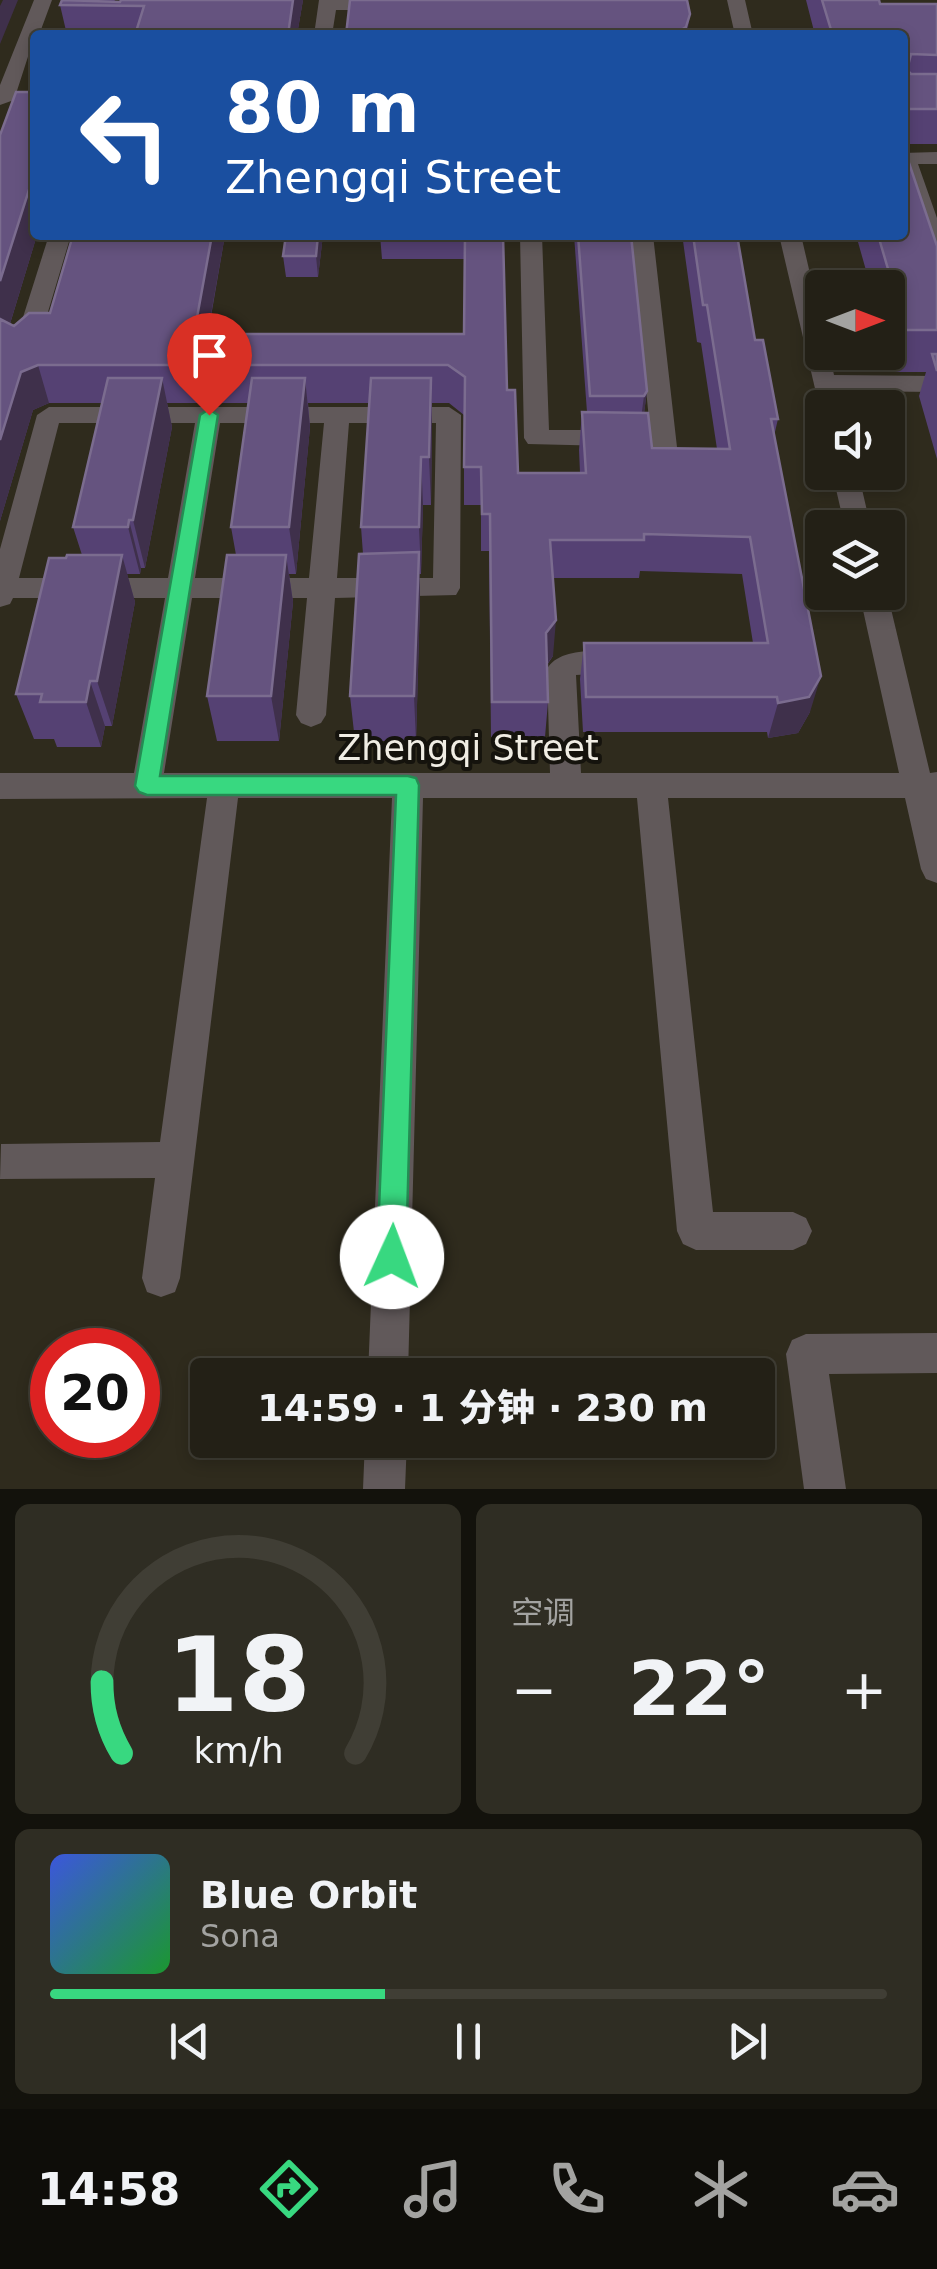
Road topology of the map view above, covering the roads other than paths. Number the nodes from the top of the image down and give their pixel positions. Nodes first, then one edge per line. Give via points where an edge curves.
1 (43, 0) edge
2 (736, 0) edge
3 (327, 2) edge
4 (354, 2) edge
5 (406, 5) edge
6 (35, 30) edge
7 (323, 30) edge
8 (743, 30) edge
9 (28, 58) edge
10 (11, 100) edge
11 (5, 126) edge
12 (908, 158) edge
13 (937, 158) edge
14 (908, 164) edge
15 (937, 238) edge
16 (58, 240) edge
17 (531, 240) edge
18 (643, 240) edge
19 (791, 240) edge
20 (24, 352) edge
21 (937, 384) edge
22 (826, 390) edge
23 (877, 390) edge
24 (209, 415) junction
25 (337, 415) junction
26 (663, 439) junction
27 (666, 468) edge
28 (180, 588) junction
29 (323, 588) junction
30 (1, 592) edge
31 (878, 610) edge
32 (646, 664) edge
33 (312, 715) dead end
34 (408, 785) junction
35 (566, 785) junction
36 (651, 785) junction
37 (927, 785) edge
38 (0, 786) edge
39 (147, 786) junction
40 (224, 786) junction
41 (937, 869) edge
42 (176, 1160) junction
43 (1, 1162) edge
44 (793, 1231) dead end
45 (161, 1278) dead end
46 (937, 1353) edge
47 (389, 1358) edge
48 (385, 1458) edge
49 (384, 1489) edge
50 (825, 1489) edge

1 - 6 street
2 - 8 street
3 - 4 street
3 - 7 street
4 - 5 street
9 - 10 street
10 - 11 street
12 - 13 street
14 - 15 street
16 - 20 street
17 - 26 street via 537,438
18 - 26 street
19 - 22 street
21 - 23 street
24 - 25 street
24 - 28 street
24 - 30 street via 49,415
25 - 29 street
25 - 29 street via 449,415 446,588
26 - 27 street
28 - 29 street
28 - 30 street
28 - 39 street
29 - 33 street
31 - 37 street
32 - 35 street via 562,669
34 - 35 street, Zhengqi Street
34 - 40 street, Zhengqi Street
34 - 47 street
35 - 36 street, Zhengqi Street
36 - 37 street, Zhengqi Street
36 - 44 street via 696,1231
37 - 41 street
38 - 39 street, Zhengqi Street
39 - 40 street, Zhengqi Street
40 - 42 street
42 - 43 street
42 - 45 street
46 - 50 street via 806,1354
48 - 49 street

